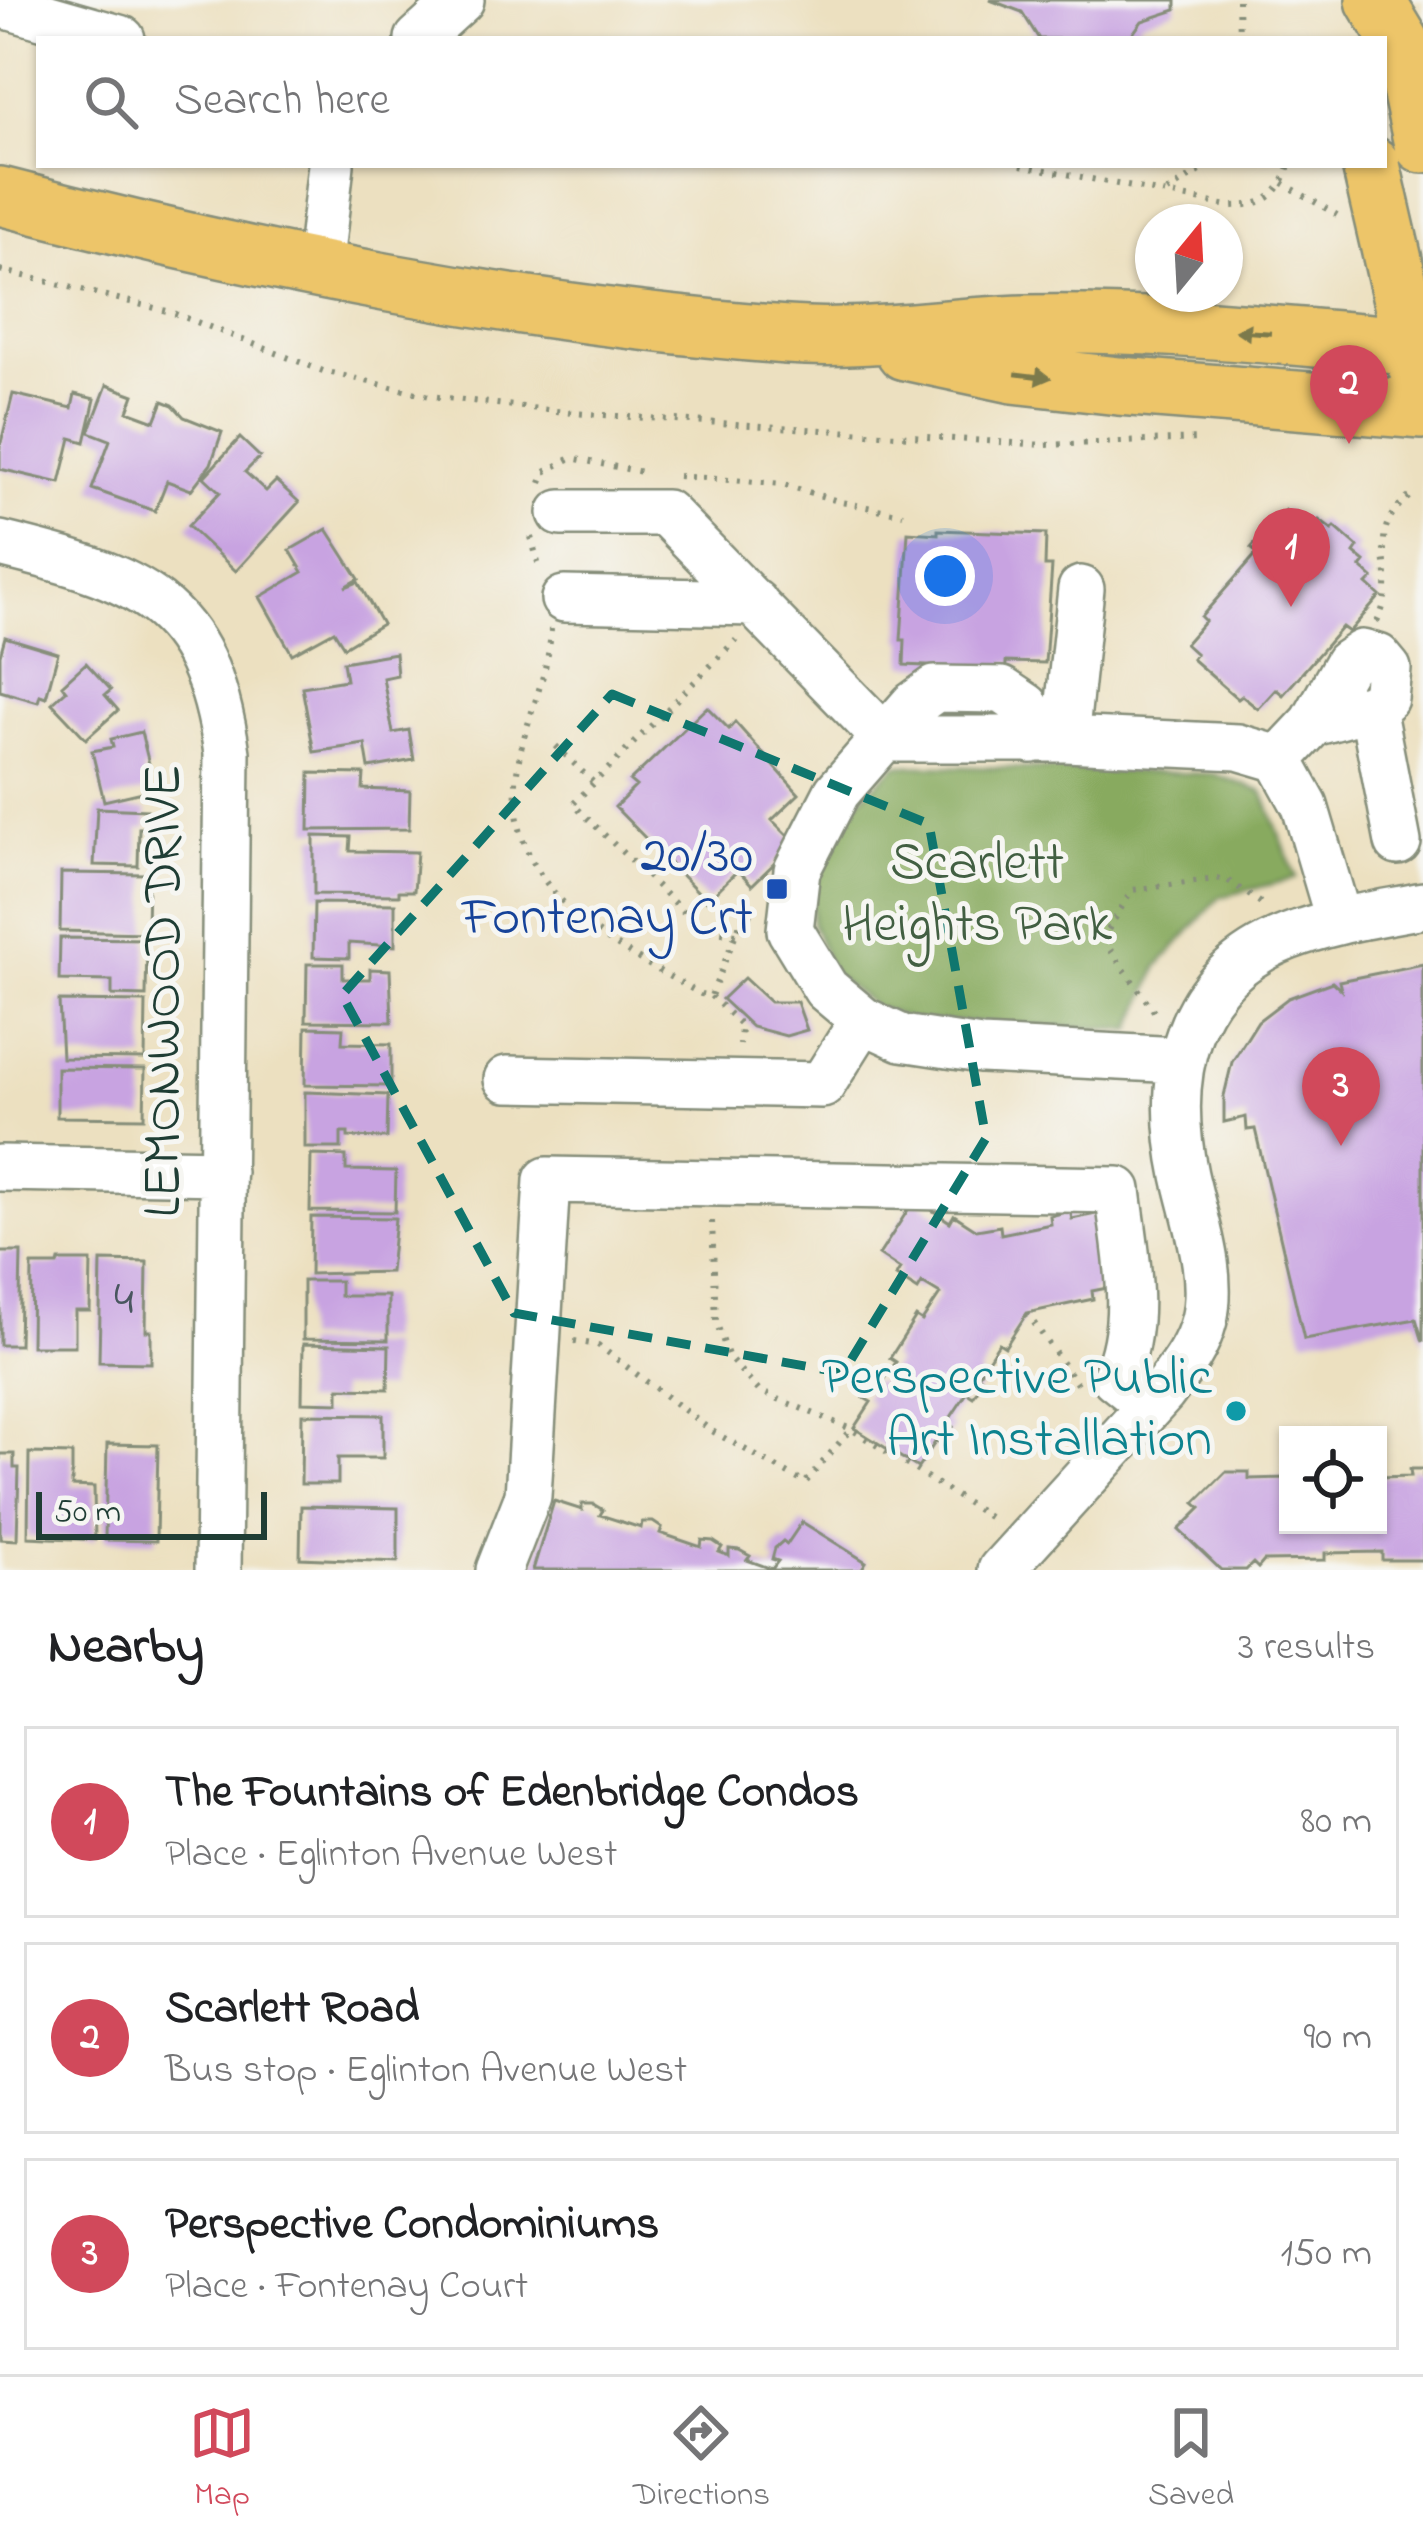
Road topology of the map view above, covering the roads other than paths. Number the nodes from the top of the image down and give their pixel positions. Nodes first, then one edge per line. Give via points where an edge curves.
1 (461, 0) edge
2 (1361, 0) edge
3 (1375, 0) edge
4 (0, 4) edge
5 (112, 36) edge
6 (421, 36) edge
7 (1349, 36) edge
8 (1423, 144) edge
9 (332, 168) edge
10 (1373, 168) edge
11 (0, 196) edge
12 (319, 270) junction
13 (836, 337) junction
14 (1419, 361) edge
15 (1423, 410) edge
16 (544, 509) road end
17 (0, 544) edge
18 (1081, 589) dead end
19 (552, 600) road end
20 (760, 608) junction
21 (886, 740) junction
22 (1048, 740) junction
23 (1279, 759) junction
24 (1398, 842) dead end
25 (1423, 905) edge
26 (1339, 921) junction
27 (863, 1020) junction
28 (1180, 1060) junction
29 (507, 1079) dead end
30 (0, 1168) edge
31 (223, 1172) junction
32 (1150, 1406) junction
33 (218, 1570) edge
34 (499, 1570) edge
35 (1001, 1570) edge

1 - 6 street
2 - 7 main road
3 - 8 main road via 1401,43
4 - 5 street
9 - 12 street
10 - 14 main road
11 - 12 main road
12 - 13 main road via 639,321
14 -> 13 main road via 1143,324
13 -> 15 main road via 1013,374
16 - 20 street via 666,513
17 - 31 street, LEMONWOOD DRIVE via 82,564 152,598 194,639 208,666 226,753
18 - 22 street
19 - 20 street
20 - 21 street
21 - 22 street
21 - 27 street via 838,792 797,870 790,930 806,995
22 - 23 street via 1238,747
23 - 24 street via 1313,723 1372,707
23 - 26 street via 1305,806
25 - 26 street
26 - 28 street via 1286,938 1231,970 1197,1016
27 - 28 street via 902,1038 981,1050
27 - 29 street via 822,1085
28 - 32 street via 1178,1134 1207,1306 1197,1343
30 - 31 street
31 - 33 street, LEMONWOOD DRIVE
32 - 34 street via 1114,1378 1131,1307 1118,1190 548,1180 528,1496
32 - 35 street

